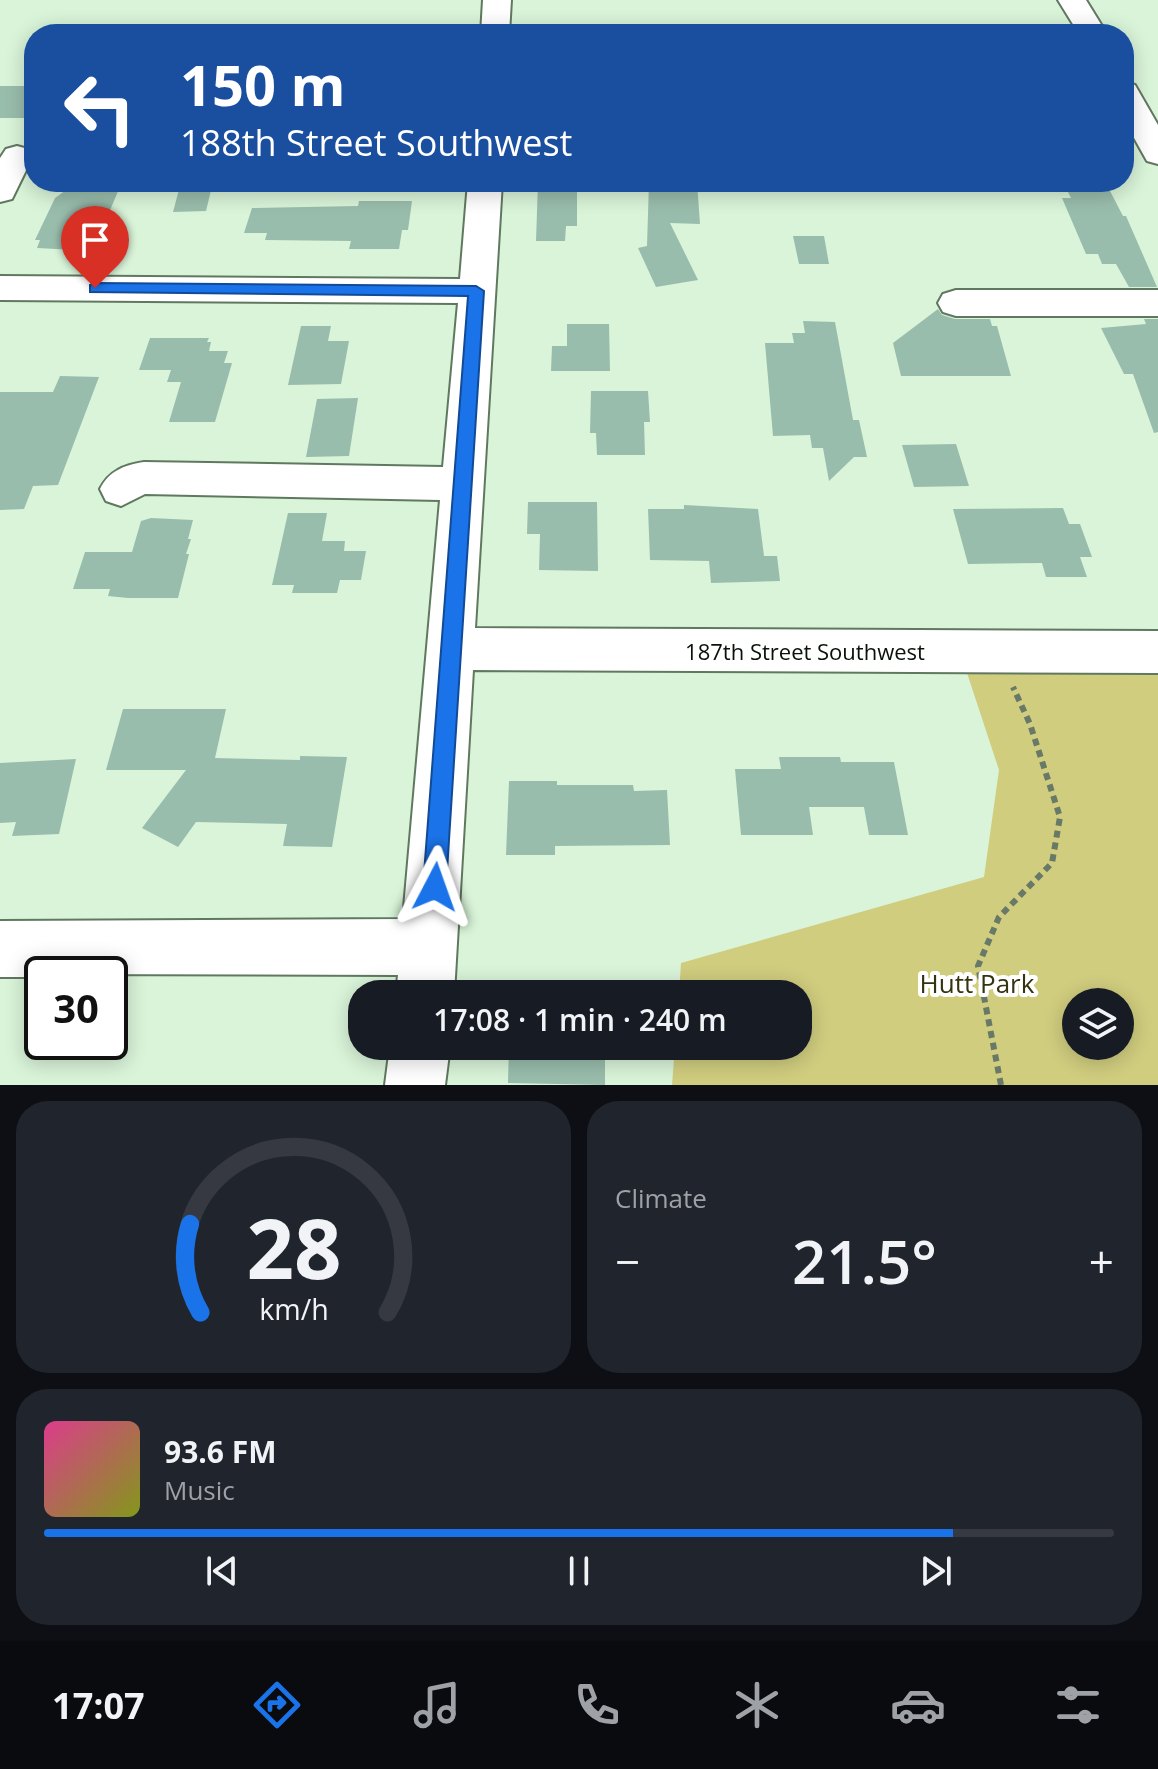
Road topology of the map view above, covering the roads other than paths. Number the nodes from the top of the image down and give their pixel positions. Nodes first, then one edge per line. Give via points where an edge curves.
1 (497, 0) edge
2 (1072, 0) edge
3 (496, 24) edge
4 (1087, 24) edge
5 (1134, 110) edge
6 (1158, 154) edge
7 (17, 156) dead end
8 (0, 192) edge
9 (484, 192) edge
10 (0, 288) edge
11 (476, 291) junction
12 (956, 303) dead end
13 (1158, 303) edge
14 (463, 484) junction
15 (121, 489) dead end
16 (452, 649) junction
17 (1158, 652) edge
18 (0, 949) edge
19 (428, 970) edge
20 (418, 1060) edge
21 (415, 1085) edge

1 - 3 street
2 - 4 street
5 - 6 street
7 - 8 street
9 - 11 street
10 - 11 street
11 - 14 street
12 - 13 street
14 - 15 street via 144,478
14 - 16 street
16 - 17 street, 187th Street Southwest
16 - 19 street
18 - 19 street
20 - 21 street

